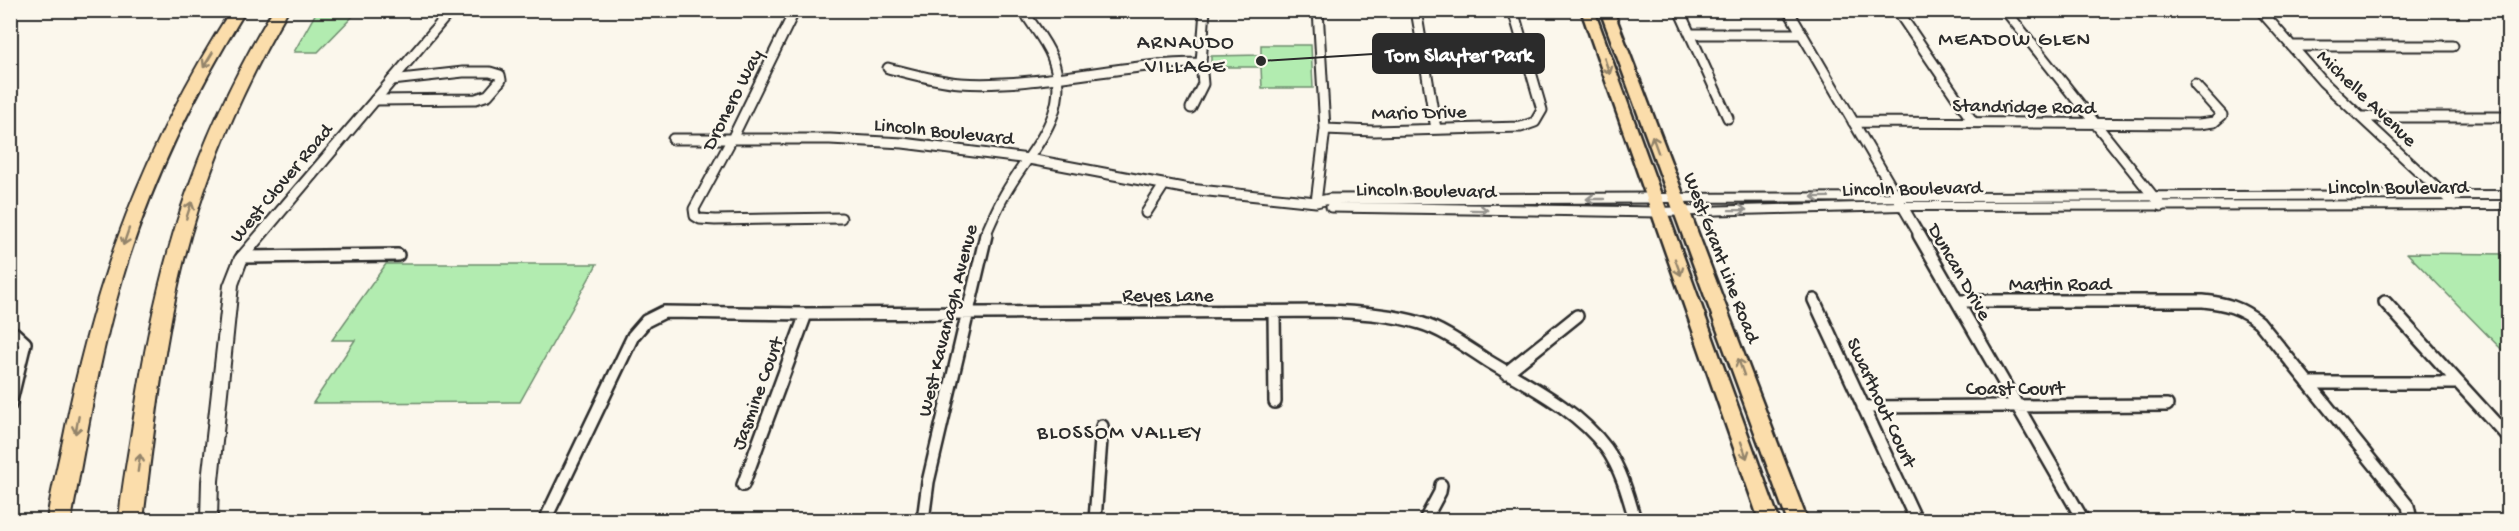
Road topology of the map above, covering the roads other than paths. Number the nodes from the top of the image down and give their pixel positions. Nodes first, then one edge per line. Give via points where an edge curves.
1 (452, 10) edge
2 (795, 10) edge
3 (1023, 10) edge
4 (1205, 10) edge
5 (1318, 10) edge
6 (1416, 10) edge
7 (1587, 10) edge
8 (1606, 10) edge
9 (1679, 10) edge
10 (1788, 10) edge
11 (1897, 10) edge
12 (2005, 10) edge
13 (2260, 10) edge
14 (1513, 12) edge
15 (280, 13) edge
16 (235, 15) edge
17 (1689, 34) junction
18 (1802, 34) junction
19 (2292, 46) junction
20 (2453, 46) dead end
21 (1201, 63) junction
22 (888, 68) dead end
23 (1056, 78) junction
24 (392, 80) junction
25 (2195, 85) dead end
26 (375, 100) junction
27 (1191, 108) dead end
28 (2361, 117) junction
29 (2508, 117) edge
30 (1728, 118) dead end
31 (1853, 122) junction
32 (1973, 122) junction
33 (2095, 123) junction
34 (1325, 129) junction
35 (1436, 129) junction
36 (733, 137) junction
37 (673, 139) dead end
38 (1029, 159) junction
39 (1164, 185) junction
40 (2444, 195) junction
41 (2508, 195) edge
42 (1899, 201) junction
43 (2157, 201) junction
44 (1316, 202) junction
45 (1656, 205) junction
46 (1678, 205) junction
47 (2455, 205) junction
48 (2508, 205) edge
49 (1146, 213) dead end
50 (841, 218) dead end
51 (398, 255) dead end
52 (242, 257) junction
53 (1815, 300) dead end
54 (1958, 301) junction
55 (2385, 302) dead end
56 (1274, 312) junction
57 (806, 314) junction
58 (965, 314) junction
59 (1577, 316) dead end
60 (14, 333) dead end
61 (1506, 373) junction
62 (2308, 383) junction
63 (2458, 383) junction
64 (1275, 402) dead end
65 (10, 405) edge
66 (2167, 405) dead end
67 (1863, 406) junction
68 (2018, 406) junction
69 (1102, 426) dead end
70 (2508, 437) edge
71 (742, 485) dead end
72 (1441, 485) dead end
73 (59, 520) edge
74 (131, 520) edge
75 (209, 520) edge
76 (545, 520) edge
77 (923, 520) edge
78 (1095, 520) edge
79 (1425, 520) edge
80 (1635, 520) edge
81 (1769, 520) edge
82 (1797, 520) edge
83 (1916, 520) edge
84 (2083, 520) edge
85 (2411, 520) edge

1 - 24 street, West Clover Road
2 - 36 street, Dronero Way
3 - 23 street, West Kavanagh Avenue via 1052,57
4 - 21 street
5 - 34 street
6 - 35 street
7 -> 45 main road
46 -> 8 main road, West Grant Line Road
9 - 17 street
10 - 18 street, Duncan Drive
11 - 32 street
12 - 33 street
13 - 19 street, Michelle Avenue
14 - 35 street, Mario Drive via 1541,117 1536,123 1514,127
74 -> 15 highway via 155,349 178,249 217,135
16 -> 73 highway via 164,143 118,259 90,361
17 - 18 street
17 - 30 street
18 - 31 street, Duncan Drive
19 - 20 street
19 - 28 street, Michelle Avenue
21 - 23 street via 1134,64
21 - 27 street via 1203,84
22 - 23 street via 958,83
23 - 38 street, West Kavanagh Avenue via 1057,107
24 - 26 street, West Clover Road
24 - 26 street via 477,71 494,72 501,80 488,95 476,99
25 - 33 street, Standridge Road via 2222,115 2220,120 2195,124
26 - 52 street, West Clover Road
28 - 29 street
28 - 40 street, Michelle Avenue
31 - 32 street, Standridge Road
31 - 42 street, Duncan Drive
32 - 33 street, Standridge Road
33 - 43 street
34 - 35 street, Mario Drive
34 - 44 street
36 - 37 street, Lincoln Boulevard
36 - 38 street, Lincoln Boulevard via 903,143
36 - 50 street, Dronero Way via 694,209 695,216
38 - 39 street, Lincoln Boulevard
38 - 58 street, West Kavanagh Avenue via 990,221
39 - 44 street, Lincoln Boulevard
39 - 49 street
40 - 41 street, Lincoln Boulevard
40 - 43 street, Lincoln Boulevard
40 - 47 street, Michelle Avenue
42 - 43 street, Lincoln Boulevard
42 - 46 street, Lincoln Boulevard
42 - 54 street, Duncan Drive
43 - 47 street, Lincoln Boulevard
44 - 45 street, Lincoln Boulevard via 1387,208
45 - 46 street, Lincoln Boulevard
45 -> 81 main road
82 -> 46 main road, West Grant Line Road
47 - 48 street, Lincoln Boulevard
51 - 52 street
52 - 75 street, West Clover Road via 231,285
53 - 67 street, Swarthout Court
54 - 62 street, Martin Road via 2219,302 2250,313
54 - 68 street, Duncan Drive
55 - 63 street
56 - 58 street, Reyes Lane
56 - 61 street, Reyes Lane via 1381,314 1409,319 1445,334
56 - 64 street
57 - 58 street, Reyes Lane
57 - 71 street, Jasmine Court
57 - 76 street, Reyes Lane via 664,312 642,322
58 - 77 street, West Kavanagh Avenue via 927,482
59 - 61 street
60 - 65 street via 25,343
61 - 80 street, Reyes Lane via 1571,413 1612,454
62 - 63 street
62 - 85 street, Martin Road via 2408,506
63 - 70 street
66 - 68 street, Coast Court
67 - 68 street, Coast Court
67 - 83 street, Swarthout Court
68 - 84 street, Duncan Drive
69 - 78 street
72 - 79 street

